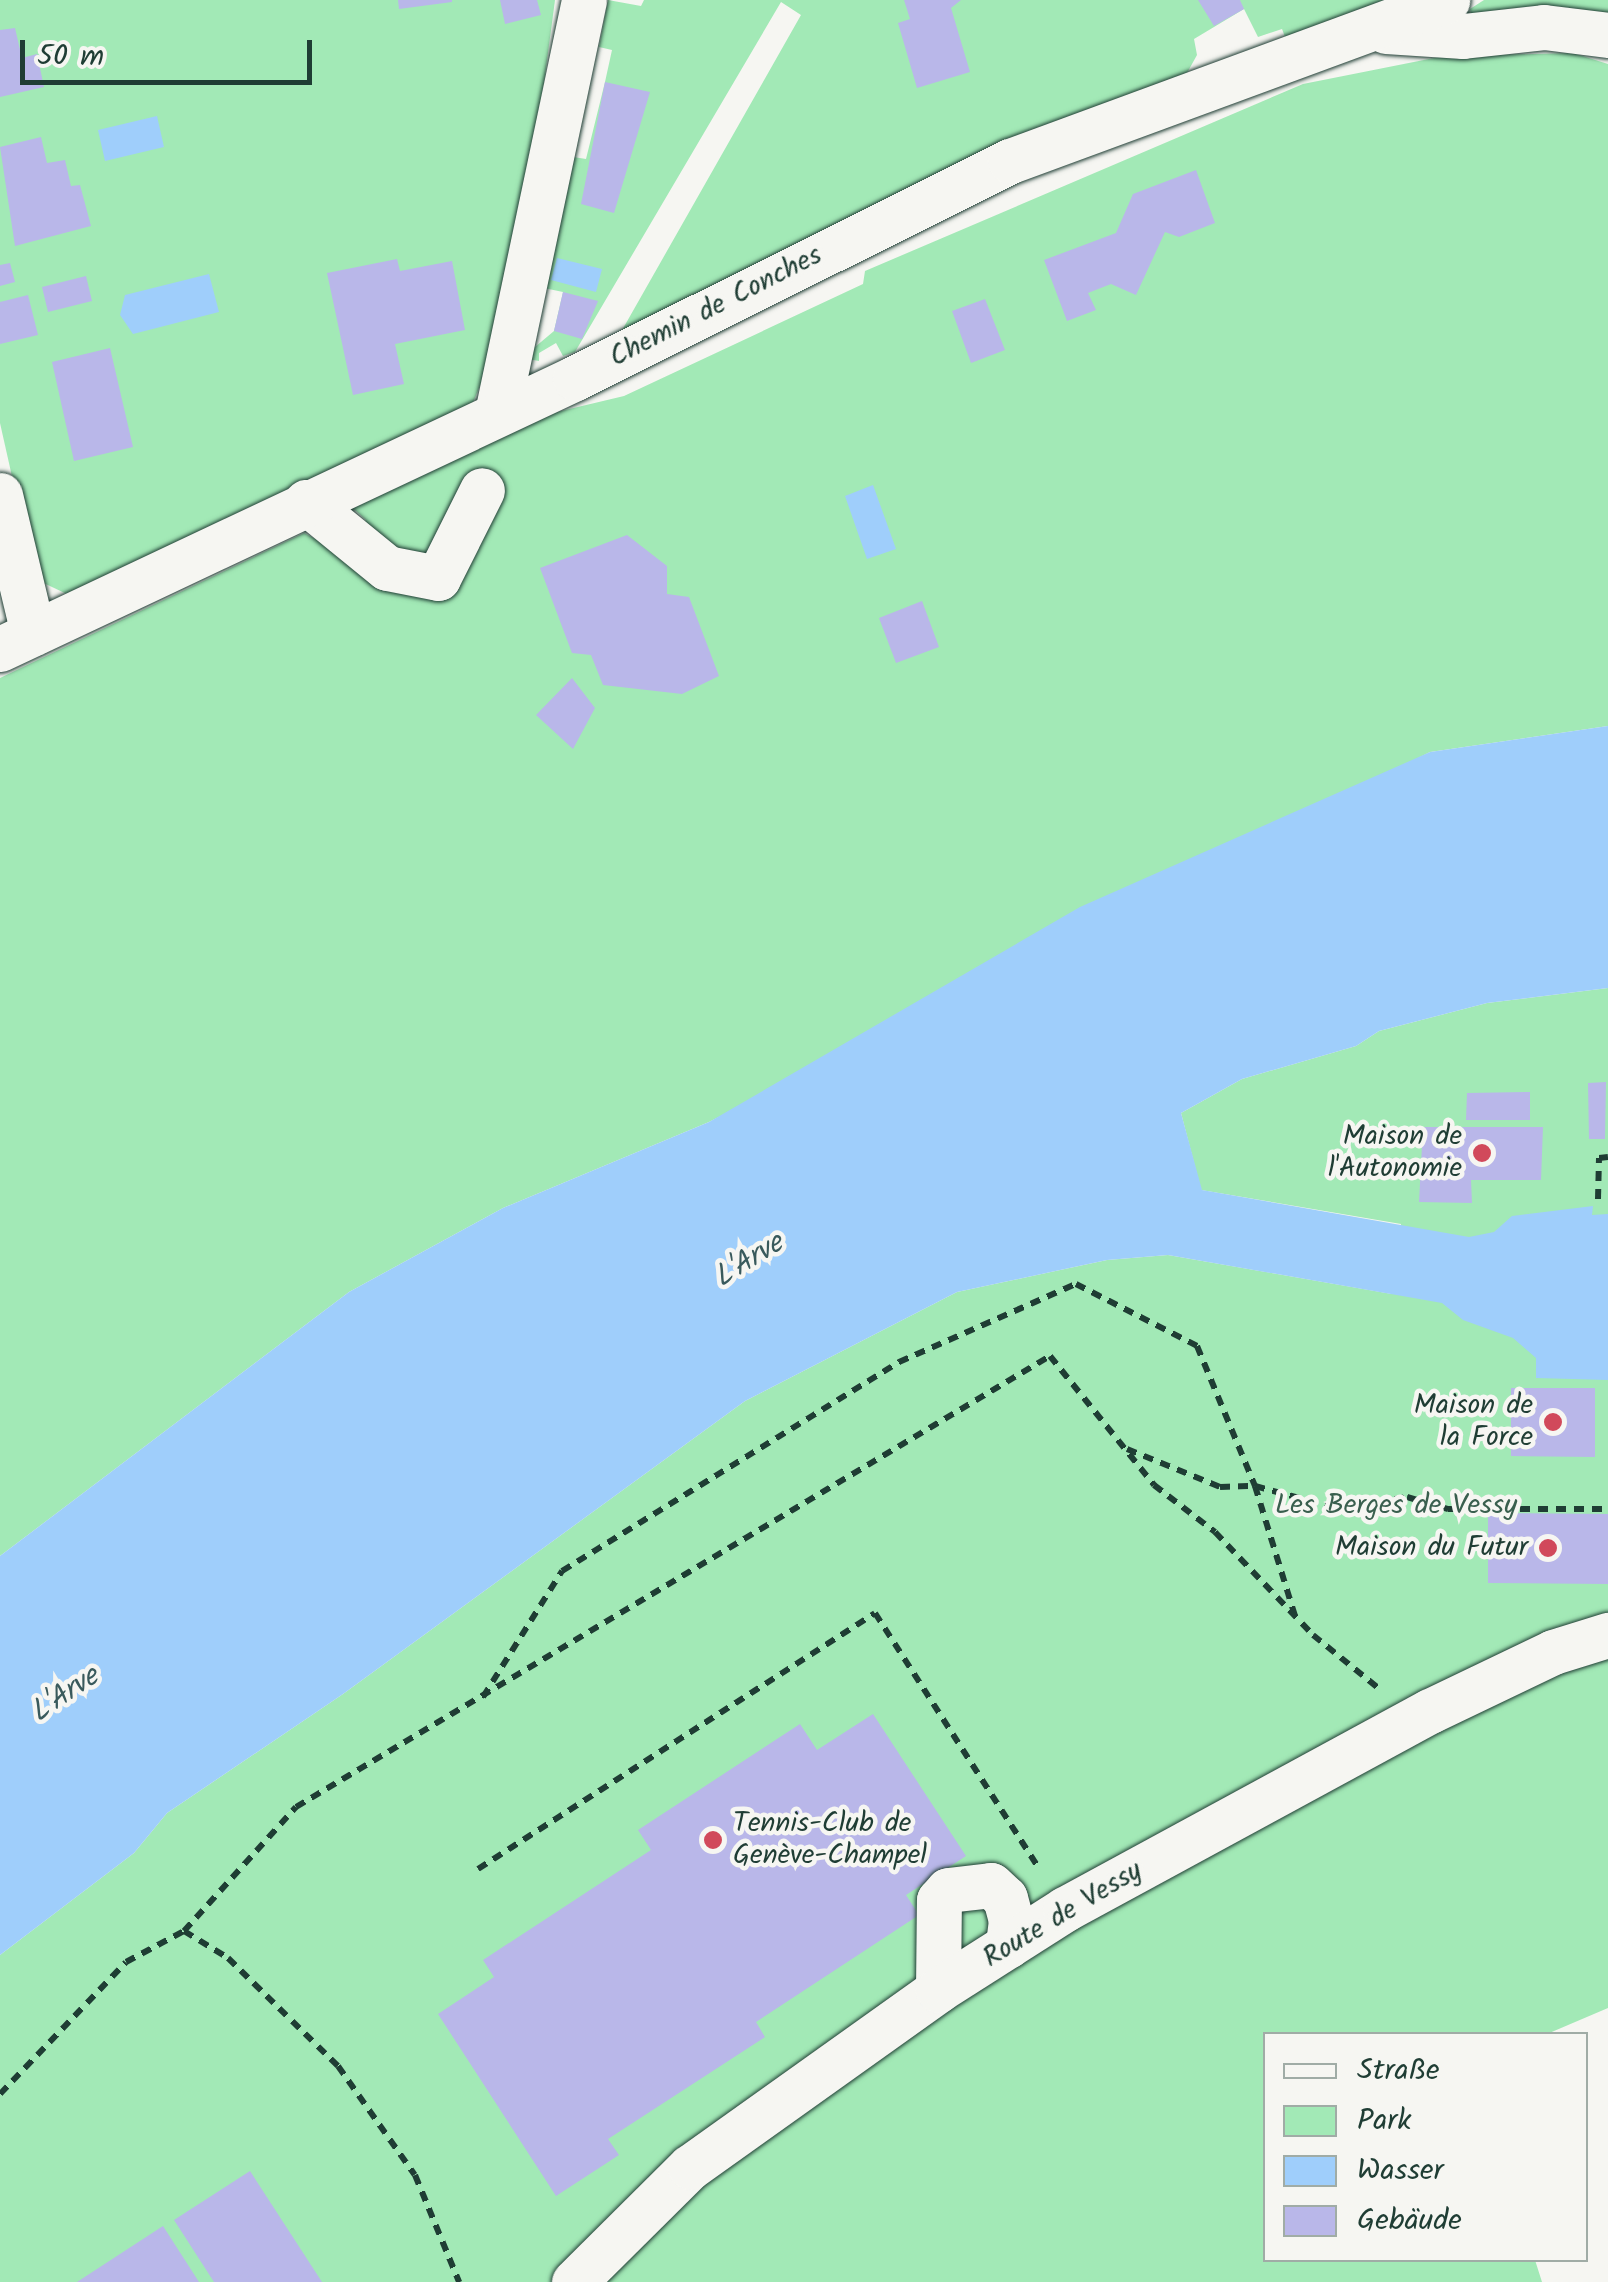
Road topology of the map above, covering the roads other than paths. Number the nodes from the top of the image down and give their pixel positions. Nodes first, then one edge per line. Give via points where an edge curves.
1 (584, 0) edge
2 (1446, 0) edge
3 (1377, 30) junction
4 (1608, 35) edge
5 (497, 413) junction
6 (482, 490) dead end
7 (0, 495) edge
8 (306, 502) junction
9 (16, 641) edge
10 (1608, 1635) edge
11 (1008, 1946) junction
12 (938, 1990) junction
13 (574, 2282) edge

1 - 5 street
2 - 3 street, Chemin de Conches
3 - 4 street via 1463,36 1544,27
3 - 5 street, Chemin de Conches via 1281,58 1010,161
5 - 8 street, Chemin de Conches
6 - 8 street via 438,578 386,568
7 - 9 street
8 - 9 street, Chemin de Conches
10 - 11 street, Route de Vessy via 1553,1652 1409,1722
11 - 12 street, Route de Vessy
11 - 12 street via 1005,1898 992,1886 948,1890 938,1915
12 - 13 street, Route de Vessy via 690,2167

